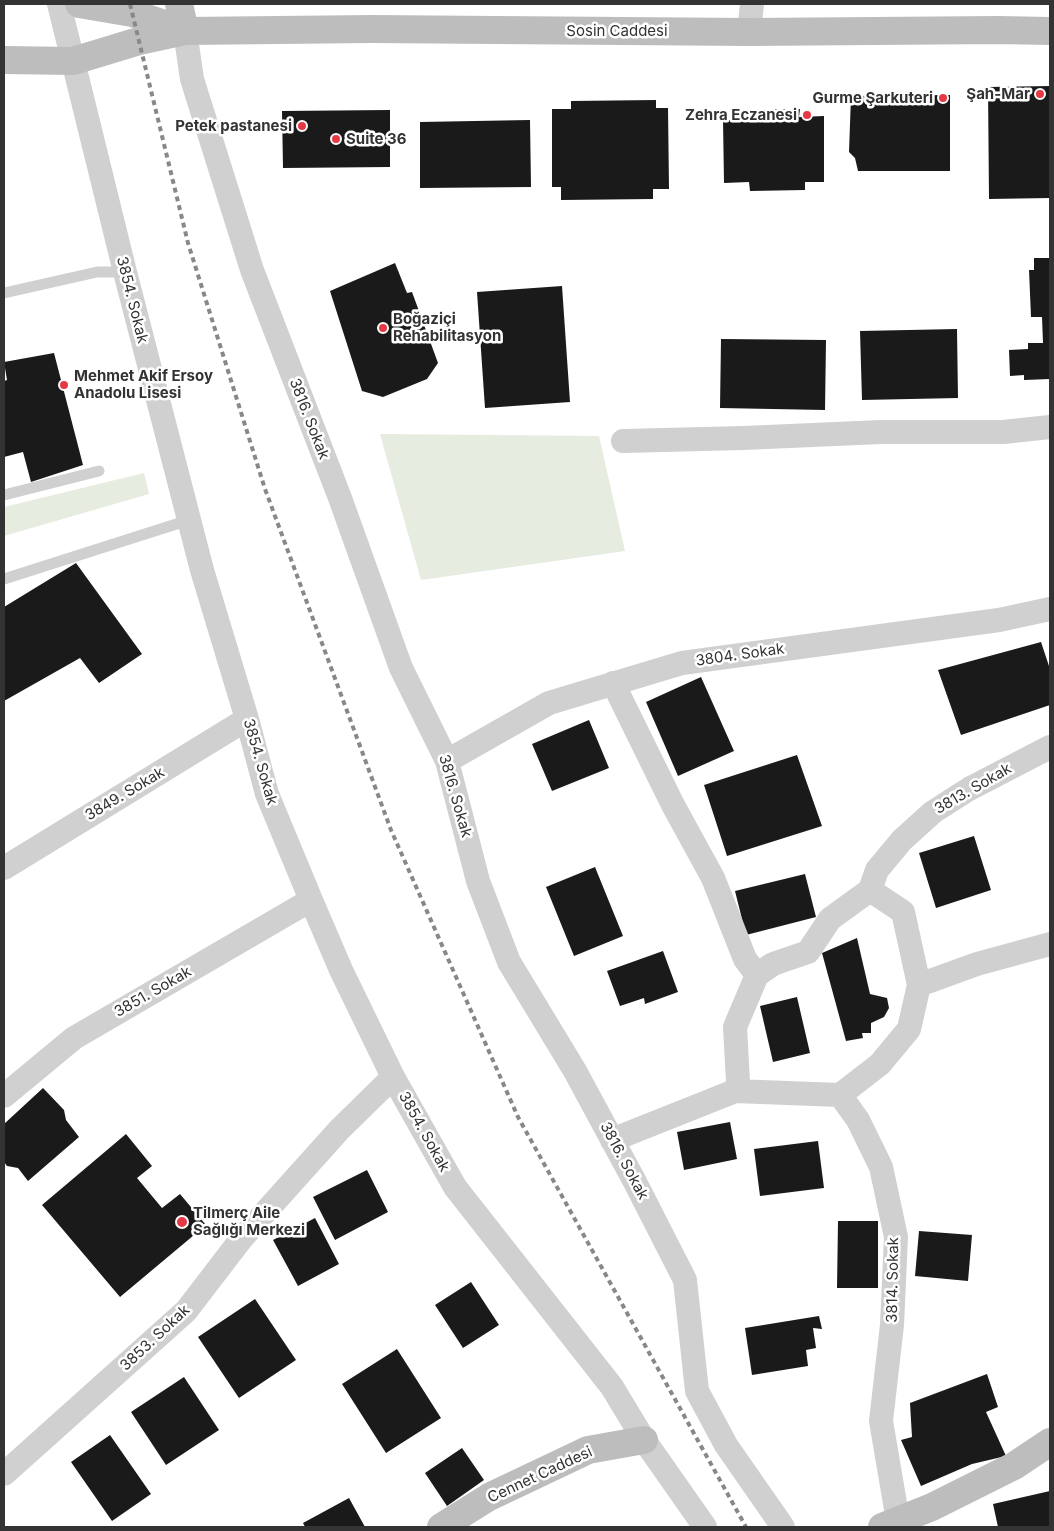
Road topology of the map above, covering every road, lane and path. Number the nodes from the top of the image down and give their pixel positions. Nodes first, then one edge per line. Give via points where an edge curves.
1 (59, 4) edge
2 (79, 4) edge
3 (179, 4) edge
4 (752, 4) edge
5 (1050, 31) edge
6 (185, 32) junction
7 (749, 32) junction
8 (4, 60) edge
9 (72, 61) junction
10 (125, 272) junction
11 (4, 293) edge
12 (1050, 427) edge
13 (623, 441) dead end
14 (100, 471) dead end
15 (4, 496) edge
16 (189, 520) junction
17 (4, 579) edge
18 (1050, 609) edge
19 (613, 683) junction
20 (247, 720) junction
21 (1050, 747) edge
22 (447, 761) junction
23 (4, 868) edge
24 (870, 890) junction
25 (311, 900) junction
26 (1050, 944) edge
27 (757, 975) junction
28 (919, 985) junction
29 (393, 1076) junction
30 (735, 1091) junction
31 (840, 1095) junction
32 (4, 1096) edge
33 (612, 1140) junction
34 (644, 1440) junction
35 (1050, 1442) edge
36 (4, 1474) edge
37 (890, 1524) edge
38 (441, 1527) edge
39 (705, 1527) edge
40 (783, 1527) edge

1 - 9 street, 3854. Sokak
2 - 6 street via 132,13
3 - 6 street
4 - 7 street
5 - 7 street, Sosin Caddesi
6 - 7 street, Sosin Caddesi via 371,29
6 - 9 street via 139,41
6 - 22 street, 3816. Sokak via 192,79 252,270 401,668
8 - 9 street
9 - 10 street, 3854. Sokak
10 - 11 lane via 96,272
10 - 16 street, 3854. Sokak
12 - 13 street via 1003,432 881,432
14 - 15 lane
16 - 17 lane
16 - 20 street, 3854. Sokak
18 - 19 street, 3804. Sokak via 999,620 682,663
19 - 22 street, 3804. Sokak via 549,703
19 - 27 street via 713,878 745,959
20 - 23 street, 3849. Sokak
20 - 25 street, 3854. Sokak via 267,794
21 - 24 street, 3813. Sokak via 969,789 933,812 902,840 877,870
22 - 33 street, 3816. Sokak via 478,881 509,962 575,1071
24 - 27 street via 830,919 808,952 773,964
24 - 28 street via 903,912
25 - 29 street, 3854. Sokak
25 - 32 street, 3851. Sokak via 74,1038
26 - 28 street via 977,964
27 - 30 street via 735,1027 738,1082
28 - 31 street via 909,1030 880,1064
29 - 34 street, 3854. Sokak via 455,1186 612,1387
29 - 36 street, 3853. Sokak via 339,1130 242,1238 186,1311
30 - 31 street
30 - 33 street
31 - 37 street, 3814. Sokak via 858,1120 881,1167 896,1237 892,1325 881,1421
33 - 40 street, 3816. Sokak via 685,1280 696,1392 726,1445
34 - 38 street, Cennet Caddesi via 588,1450 489,1497
34 - 39 street, 3854. Sokak
35 - 37 street via 1014,1466

